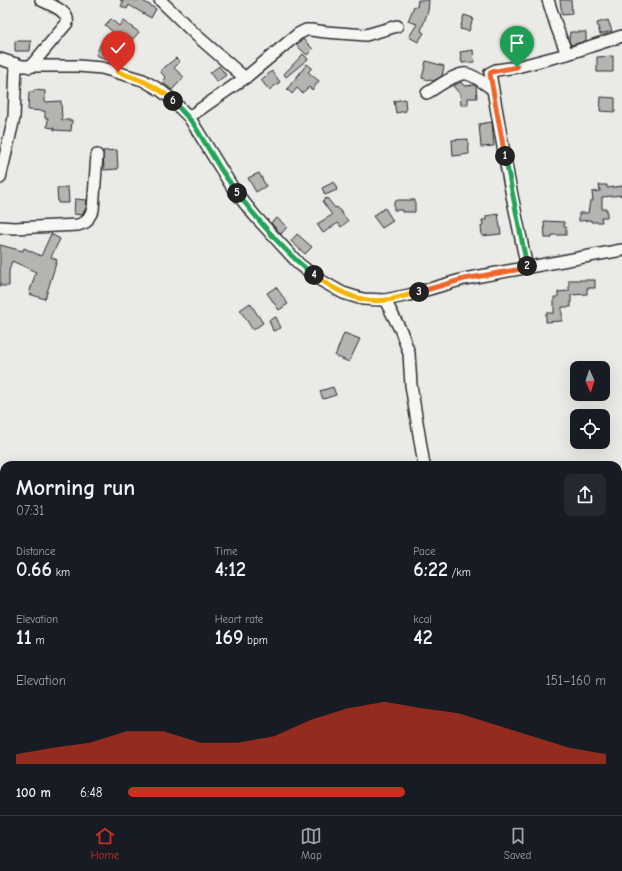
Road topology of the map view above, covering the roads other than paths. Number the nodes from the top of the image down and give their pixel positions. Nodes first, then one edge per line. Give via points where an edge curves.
1 (41, 0) edge
2 (160, 0) edge
3 (548, 0) edge
4 (397, 26) dead end
5 (622, 36) edge
6 (567, 54) junction
7 (0, 60) edge
8 (16, 64) junction
9 (30, 67) junction
10 (245, 78) junction
11 (492, 89) junction
12 (427, 93) dead end
13 (189, 117) junction
14 (97, 155) dead end
15 (0, 178) edge
16 (0, 227) edge
17 (622, 250) edge
18 (527, 268) junction
19 (385, 300) junction
20 (423, 461) edge

1 - 9 street via 62,11 68,19
2 - 10 street
3 - 6 street
4 - 10 street via 366,35 306,30
5 - 6 street
6 - 11 street via 491,72
7 - 8 street
8 - 9 street
8 - 15 street via 14,118
9 - 13 street via 78,66 118,72 143,80 160,90
10 - 13 street
11 - 12 street via 463,74
11 - 18 street
13 - 19 street via 234,190 299,264 343,293 363,299
14 - 16 street via 93,210 86,222 78,225
17 - 18 street
18 - 19 street via 464,279
19 - 20 street via 409,353 411,385

